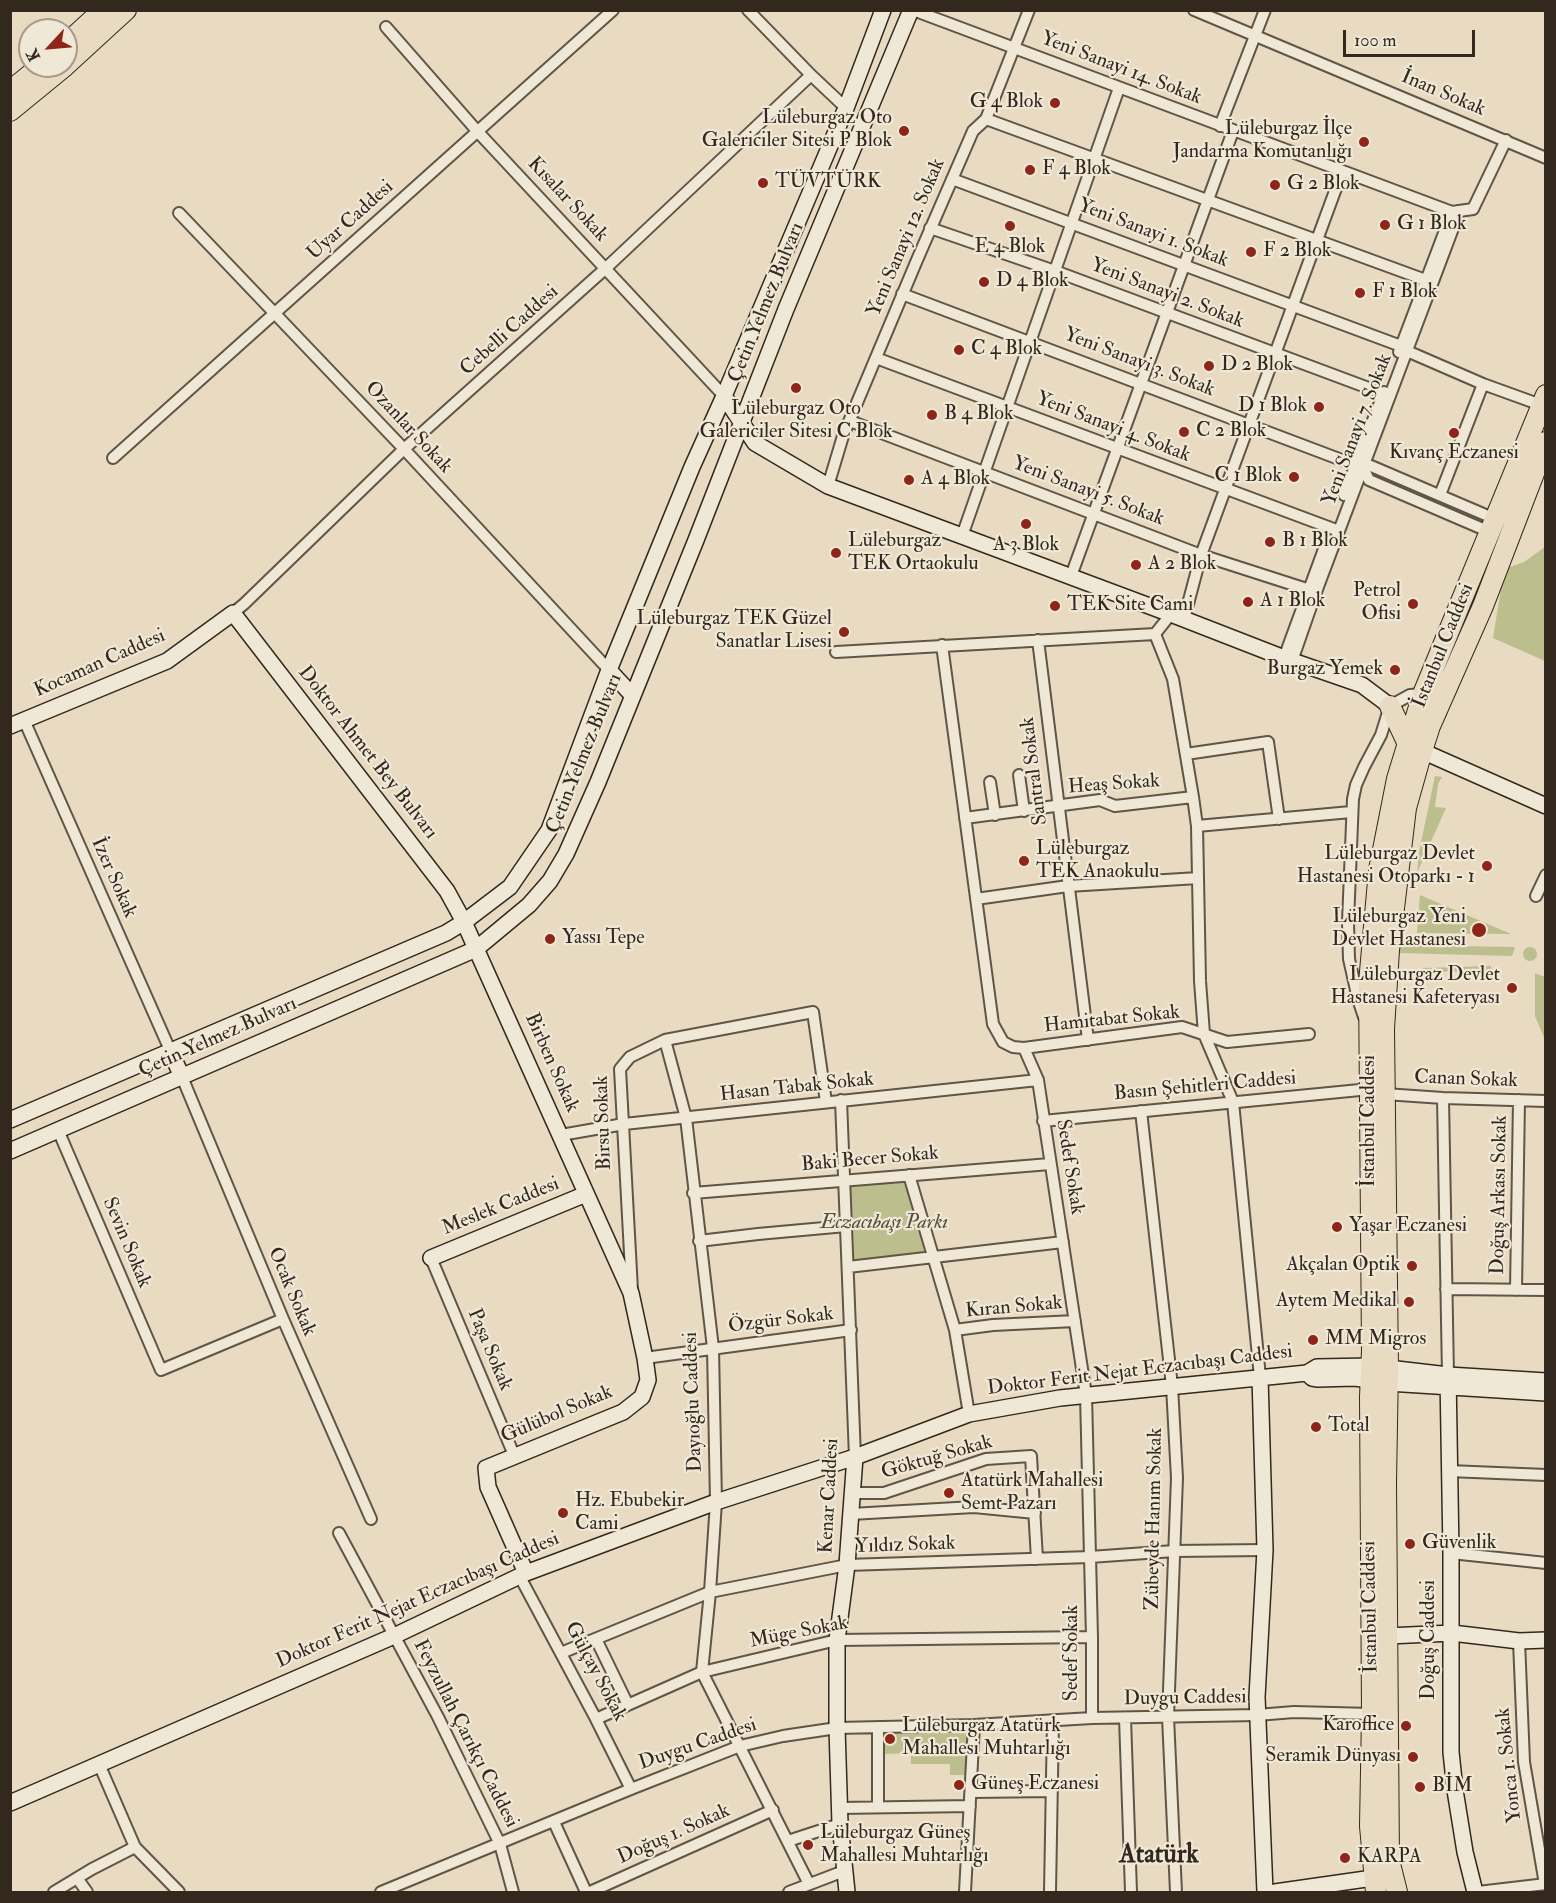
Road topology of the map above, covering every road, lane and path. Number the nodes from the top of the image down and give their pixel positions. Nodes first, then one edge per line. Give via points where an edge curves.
1 (103, 10) edge
2 (126, 10) edge
3 (613, 10) edge
4 (748, 10) edge
5 (883, 10) edge
6 (912, 10) edge
7 (1029, 10) edge
8 (1194, 10) edge
9 (1265, 10) edge
10 (386, 27) dead end
11 (78, 33) edge
12 (1254, 35) junction
13 (1014, 48) junction
14 (78, 55) edge
15 (811, 75) junction
16 (26, 78) edge
17 (51, 78) edge
18 (1119, 88) junction
19 (10, 91) edge
20 (846, 108) junction
21 (10, 111) edge
22 (986, 118) junction
23 (865, 119) junction
24 (1220, 126) junction
25 (1233, 131) junction
26 (477, 132) junction
27 (1506, 140) junction
28 (1545, 158) edge
29 (1094, 159) junction
30 (1342, 172) junction
31 (952, 179) junction
32 (1207, 200) junction
33 (1455, 212) junction
34 (178, 213) dead end
35 (1072, 223) junction
36 (930, 228) junction
37 (1317, 241) junction
38 (1184, 265) junction
39 (606, 268) junction
40 (1055, 271) junction
41 (1429, 281) junction
42 (902, 294) junction
43 (1292, 307) junction
44 (1167, 313) junction
45 (275, 314) junction
46 (1030, 341) junction
47 (1404, 348) junction
48 (1275, 354) junction
49 (876, 358) junction
50 (1141, 383) junction
51 (1483, 384) junction
52 (1386, 395) junction
53 (724, 396) junction
54 (1543, 400) edge
55 (1007, 407) junction
56 (850, 421) junction
57 (741, 422) junction
58 (1249, 424) junction
59 (1545, 442) edge
60 (404, 449) junction
61 (1117, 449) junction
62 (113, 458) dead end
63 (1359, 466) junction
64 (985, 471) junction
65 (1538, 480) edge
66 (828, 486) junction
67 (1225, 490) junction
68 (1440, 495) junction
69 (1094, 514) junction
70 (1492, 526) junction
71 (1336, 530) junction
72 (1512, 533) junction
73 (962, 536) junction
74 (1201, 555) junction
75 (1071, 576) junction
76 (1312, 591) junction
77 (232, 613) junction
78 (1178, 616) junction
79 (1155, 634) junction
80 (1038, 640) junction
81 (942, 645) junction
82 (836, 652) dead end
83 (1288, 660) junction
84 (609, 669) junction
85 (632, 694) junction
86 (1423, 694) junction
87 (1390, 706) junction
88 (17, 723) edge
89 (1414, 746) junction
90 (1186, 754) junction
91 (1019, 775) dead end
92 (990, 782) dead end
93 (1193, 797) junction
94 (1545, 806) edge
95 (1058, 807) junction
96 (1024, 812) junction
97 (1351, 812) junction
98 (995, 815) junction
99 (965, 818) junction
100 (1279, 819) junction
101 (1197, 826) junction
102 (1545, 875) edge
103 (1198, 878) junction
104 (1068, 886) junction
105 (1536, 896) dead end
106 (976, 899) junction
107 (464, 922) junction
108 (476, 949) junction
109 (1204, 1034) junction
110 (1309, 1034) dead end
111 (1370, 1034) junction
112 (665, 1040) junction
113 (1088, 1040) junction
114 (1024, 1048) junction
115 (170, 1050) junction
116 (182, 1077) junction
117 (1038, 1080) junction
118 (1377, 1092) junction
119 (1443, 1098) junction
120 (841, 1100) junction
121 (1519, 1100) junction
122 (1545, 1101) edge
123 (826, 1102) junction
124 (1233, 1102) junction
125 (1141, 1111) junction
126 (686, 1118) junction
127 (10, 1119) edge
128 (1043, 1121) junction
129 (624, 1124) junction
130 (58, 1130) junction
131 (561, 1135) junction
132 (10, 1151) edge
133 (1050, 1164) junction
134 (909, 1175) junction
135 (844, 1181) junction
136 (693, 1193) junction
137 (586, 1194) junction
138 (846, 1226) junction
139 (699, 1241) junction
140 (1062, 1242) junction
141 (431, 1258) joint
142 (933, 1258) junction
143 (848, 1266) junction
144 (1446, 1289) junction
145 (1516, 1290) junction
146 (1545, 1290) edge
147 (631, 1293) junction
148 (283, 1319) junction
149 (1075, 1321) junction
150 (851, 1330) junction
151 (956, 1330) junction
152 (712, 1348) junction
153 (645, 1358) junction
154 (1380, 1374) junction
155 (1260, 1377) junction
156 (1448, 1381) junction
157 (1545, 1381) edge
158 (1172, 1386) junction
159 (1545, 1392) edge
160 (1086, 1395) junction
161 (642, 1397) joint
162 (969, 1414) junction
163 (514, 1455) junction
164 (855, 1457) junction
165 (486, 1468) joint
166 (1449, 1471) junction
167 (1545, 1475) edge
168 (853, 1493) junction
169 (716, 1502) junction
170 (1035, 1513) junction
171 (851, 1514) junction
172 (371, 1519) dead end
173 (339, 1533) dead end
174 (1265, 1550) junction
175 (1173, 1551) junction
176 (1451, 1554) junction
177 (1090, 1557) junction
178 (1037, 1559) junction
179 (1545, 1563) edge
180 (847, 1565) junction
181 (523, 1575) junction
182 (710, 1592) junction
183 (1452, 1633) junction
184 (394, 1635) junction
185 (1388, 1636) junction
186 (1092, 1637) junction
187 (596, 1639) junction
188 (837, 1640) junction
189 (1545, 1640) edge
190 (1519, 1641) junction
191 (561, 1653) junction
192 (702, 1672) junction
193 (628, 1705) junction
194 (1372, 1714) junction
195 (1257, 1715) junction
196 (1168, 1717) junction
197 (1092, 1718) junction
198 (1125, 1718) junction
199 (596, 1719) junction
200 (1053, 1721) junction
201 (974, 1725) junction
202 (878, 1727) junction
203 (837, 1728) junction
204 (740, 1746) junction
205 (99, 1764) junction
206 (631, 1789) junction
207 (1052, 1791) junction
208 (972, 1792) junction
209 (10, 1803) edge
210 (970, 1806) junction
211 (879, 1807) junction
212 (773, 1810) junction
213 (840, 1816) junction
214 (554, 1822) junction
215 (788, 1841) junction
216 (500, 1844) junction
217 (135, 1846) junction
218 (844, 1871) junction
219 (77, 1878) junction
220 (809, 1884) junction
221 (1545, 1884) edge
222 (1374, 1885) edge
223 (179, 1892) edge
224 (54, 1893) edge
225 (87, 1893) edge
226 (381, 1893) edge
227 (513, 1893) edge
228 (588, 1893) edge
229 (789, 1893) edge
230 (847, 1893) edge
231 (965, 1893) edge
232 (1050, 1893) edge
233 (1131, 1893) edge
234 (1176, 1893) edge
235 (1265, 1893) edge
236 (1275, 1893) edge
237 (1397, 1893) edge
238 (1477, 1893) edge

1 - 11 highway
2 - 14 highway
3 - 26 street, Uyar Caddesi
4 - 15 street
5 - 20 street, Çetin Yelmez Bulvarı
6 - 13 street, Yeni Sanayi 14. Sokak
6 - 23 street, Çetin Yelmez Bulvarı
7 - 13 street, Yeni Sanayi 12. Sokak
8 - 12 street, İnan Sokak
9 - 12 street
10 - 26 street, Kısalar Sokak
12 - 24 street
12 - 27 street, İnan Sokak
13 - 18 street, Yeni Sanayi 14. Sokak
13 - 22 street, Yeni Sanayi 12. Sokak
15 - 20 street
15 - 39 street, Cebelli Caddesi
16 - 19 highway
17 - 21 highway
18 - 24 street, Yeni Sanayi 14. Sokak
18 - 29 street
20 - 23 street
20 - 53 street, Çetin Yelmez Bulvarı
22 - 29 street
22 - 31 street, Yeni Sanayi 12. Sokak via 973,131
23 - 57 street, Çetin Yelmez Bulvarı
24 - 25 street, Yeni Sanayi 14. Sokak
25 - 30 street, Yeni Sanayi 14. Sokak
25 - 32 street
26 - 39 street, Kısalar Sokak
26 - 45 street, Uyar Caddesi
27 - 28 street, İnan Sokak
27 - 33 street via 1473,209
29 - 32 street
29 - 35 street
30 - 33 street, Yeni Sanayi 14. Sokak
30 - 37 street
31 - 35 street, Yeni Sanayi 1. Sokak
31 - 36 street, Yeni Sanayi 12. Sokak
32 - 37 street
32 - 38 street
33 - 41 street, Yeni Sanayi 7. Sokak
34 - 45 street, Ozanlar Sokak
35 - 38 street, Yeni Sanayi 1. Sokak
35 - 40 street
36 - 40 street, Yeni Sanayi 2. Sokak
36 - 42 street, Yeni Sanayi 12. Sokak
37 - 41 street
37 - 43 street
38 - 43 street, Yeni Sanayi 1. Sokak
38 - 44 street
39 - 53 street, Kısalar Sokak
39 - 60 street, Cebelli Caddesi
40 - 44 street, Yeni Sanayi 2. Sokak
40 - 46 street
41 - 47 street, Yeni Sanayi 7. Sokak
42 - 46 street, Yeni Sanayi 3. Sokak
42 - 49 street, Yeni Sanayi 12. Sokak
43 - 47 street, Yeni Sanayi 1. Sokak
43 - 48 street
44 - 48 street, Yeni Sanayi 2. Sokak
44 - 50 street
45 - 60 street, Ozanlar Sokak
45 - 62 street, Uyar Caddesi
46 - 50 street, Yeni Sanayi 3. Sokak
46 - 55 street
47 - 51 street, Yeni Sanayi 1. Sokak
47 - 52 street, Yeni Sanayi 7. Sokak
48 - 52 street, Yeni Sanayi 2. Sokak
48 - 58 street
49 - 55 street, Yeni Sanayi 4. Sokak
49 - 56 street, Yeni Sanayi 12. Sokak
50 - 58 street, Yeni Sanayi 3. Sokak
50 - 61 street
51 - 54 street, Yeni Sanayi 1. Sokak
51 - 68 street
52 - 63 street, Yeni Sanayi 7. Sokak
53 - 57 street
53 - 84 street, Çetin Yelmez Bulvarı
54 - 70 highway, İstanbul Caddesi
55 - 61 street, Yeni Sanayi 4. Sokak
55 - 64 street
56 - 64 street, Yeni Sanayi 5. Sokak
56 - 66 street, Yeni Sanayi 12. Sokak
57 - 66 street via 755,443
57 - 85 street, Çetin Yelmez Bulvarı
58 - 63 street, Yeni Sanayi 3. Sokak
58 - 67 street
59 - 65 highway, İstanbul Caddesi
60 - 77 street, Cebelli Caddesi
60 - 84 street, Ozanlar Sokak
61 - 67 street, Yeni Sanayi 4. Sokak
61 - 69 street
63 - 68 street, Yeni Sanayi 3. Sokak via 1371,466
63 - 70 street, Yeni Sanayi 3. Sokak via 1369,480
63 - 71 street, Yeni Sanayi 7. Sokak
64 - 69 street, Yeni Sanayi 5. Sokak
64 - 73 street
65 - 72 highway, İstanbul Caddesi
66 - 73 street
67 - 71 street, Yeni Sanayi 4. Sokak
67 - 74 street
68 - 70 street, Yeni Sanayi 3. Sokak
69 - 74 street, Yeni Sanayi 5. Sokak
69 - 75 street
70 - 72 highway
70 - 86 highway, İstanbul Caddesi
71 - 76 street, Yeni Sanayi 7. Sokak
72 - 89 highway, İstanbul Caddesi via 1430,726
73 - 75 street
74 - 76 street, Yeni Sanayi 5. Sokak
74 - 78 street
75 - 78 street
76 - 83 street, Yeni Sanayi 7. Sokak
77 - 88 street, Kocaman Caddesi via 167,661
77 - 107 street, Doktor Ahmet Bey Bulvarı via 447,891
78 - 79 street
78 - 83 street
79 - 80 street
79 - 90 street via 1173,679
80 - 81 street
80 - 95 street, Santral Sokak
81 - 82 street
81 - 99 street
83 - 87 street via 1362,686
84 - 85 street
84 - 107 street, Çetin Yelmez Bulvarı via 549,830 510,887
85 - 108 street, Çetin Yelmez Bulvarı via 566,854 550,881 529,905
86 - 87 street via 1410,694
86 - 89 highway, İstanbul Caddesi
87 - 89 highway
87 - 97 street via 1381,735 1356,785
88 - 115 street, İzer Sokak
89 - 94 street
89 - 111 highway, İstanbul Caddesi via 1397,779 1379,870
89 - 118 highway, İstanbul Caddesi via 1389,950
90 - 93 street
90 - 100 street via 1268,742
91 - 96 street
92 - 98 street
93 - 95 street, Heaş Sokak via 1115,806 1100,800
93 - 101 street
95 - 96 street, Heaş Sokak
95 - 104 street, Santral Sokak
96 - 98 street, Heaş Sokak
97 - 100 street
97 - 111 street via 1349,959
98 - 99 street, Heaş Sokak
99 - 106 street
100 - 101 street
101 - 103 street
102 - 105 street
103 - 104 street
103 - 109 street
104 - 106 street
104 - 113 street, Santral Sokak
106 - 114 street via 993,1024 1003,1041
107 - 108 street, Doktor Ahmet Bey Bulvarı
107 - 115 street, Çetin Yelmez Bulvarı via 400,954
108 - 116 street, Çetin Yelmez Bulvarı
108 - 131 street, Birben Sokak
109 - 110 street, Hamitabat Sokak via 1227,1042
109 - 113 street, Hamitabat Sokak via 1182,1027
109 - 124 street
111 - 118 highway, İstanbul Caddesi
112 - 123 street, Birsu Sokak via 813,1012
112 - 126 street, Dayıoğlu Caddesi
112 - 129 street, Birsu Sokak via 630,1056 620,1069
113 - 114 street, Hamitabat Sokak
114 - 117 street, Sedef Sokak
115 - 116 street
115 - 127 street, Çetin Yelmez Bulvarı
116 - 130 street, Çetin Yelmez Bulvarı
116 - 148 street, Ocak Sokak
117 - 120 street, Hasan Tabak Sokak
117 - 128 street, Sedef Sokak
118 - 119 street, Canan Sokak
118 - 124 street, Basın Şehitleri Caddesi
118 - 154 highway, İstanbul Caddesi
119 - 121 street, Canan Sokak
119 - 144 street, Doğuş Caddesi
120 - 123 street, Hasan Tabak Sokak
120 - 135 street, Kenar Caddesi
121 - 122 street, Canan Sokak
121 - 145 street, Doğuş Arkası Sokak
123 - 126 street, Hasan Tabak Sokak
124 - 125 street, Basın Şehitleri Caddesi
124 - 155 street
125 - 128 street, Basın Şehitleri Caddesi
125 - 158 street, Zübeyde Hanım Sokak
126 - 129 street, Hasan Tabak Sokak
126 - 136 street, Dayıoğlu Caddesi
128 - 133 street, Sedef Sokak
129 - 131 street, Hasan Tabak Sokak
129 - 147 street, Birsu Sokak
130 - 132 street, Çetin Yelmez Bulvarı
130 - 148 street, Sevin Sokak via 160,1370
131 - 137 street, Birben Sokak
133 - 134 street, Baki Becer Sokak
133 - 140 street, Sedef Sokak
134 - 135 street, Baki Becer Sokak
134 - 142 street
135 - 136 street, Baki Becer Sokak
135 - 138 street, Kenar Caddesi
136 - 139 street, Dayıoğlu Caddesi
137 - 141 street, Meslek Caddesi
137 - 147 street, Birben Sokak
138 - 139 street
138 - 143 street, Kenar Caddesi
139 - 152 street, Dayıoğlu Caddesi
140 - 142 street
140 - 149 street, Sedef Sokak
141 - 163 street, Paşa Sokak
142 - 143 street
142 - 151 street
143 - 150 street, Kenar Caddesi
144 - 145 street
144 - 156 street, Doğuş Caddesi
145 - 146 street
147 - 153 street, Birsu Sokak
148 - 172 street, Ocak Sokak
149 - 151 street, Kıran Sokak
149 - 160 street, Sedef Sokak
150 - 152 street, Özgür Sokak
150 - 164 street, Kenar Caddesi
151 - 162 street
152 - 153 street, Özgür Sokak
152 - 169 street, Dayıoğlu Caddesi
153 - 161 street, Birsu Sokak via 648,1380
154 - 155 street, Doktor Ferit Nejat Eczacıbaşı Caddesi via 1318,1379 1307,1373
154 - 156 street, Doktor Ferit Nejat Eczacıbaşı Caddesi
154 - 185 highway, İstanbul Caddesi
154 - 194 highway, İstanbul Caddesi via 1370,1487
155 - 158 street, Doktor Ferit Nejat Eczacıbaşı Caddesi
155 - 174 street
156 - 157 street
156 - 159 street
156 - 166 street, Doğuş Caddesi
158 - 160 street, Doktor Ferit Nejat Eczacıbaşı Caddesi
158 - 175 street, Zübeyde Hanım Sokak via 1177,1478
160 - 162 street, Doktor Ferit Nejat Eczacıbaşı Caddesi
160 - 177 street, Sedef Sokak
161 - 163 street, Gülübol Sokak via 623,1412
162 - 164 street, Doktor Ferit Nejat Eczacıbaşı Caddesi
163 - 165 street, Gülübol Sokak
164 - 168 street, Kenar Caddesi
164 - 169 street, Doktor Ferit Nejat Eczacıbaşı Caddesi
165 - 181 street, Gülçay Sokak via 488,1487
166 - 167 street
166 - 176 street, Doğuş Caddesi
168 - 170 street, Göktuğ Sokak via 884,1493 986,1459 1031,1456
168 - 171 street, Kenar Caddesi
169 - 181 street, Doktor Ferit Nejat Eczacıbaşı Caddesi
169 - 182 street, Dayıoğlu Caddesi
170 - 171 street via 972,1508
170 - 178 street
171 - 180 street, Kenar Caddesi
173 - 184 street, Feyzullah Çarıkçı Caddesi
174 - 175 street, Yıldız Sokak
174 - 195 street
175 - 177 street, Yıldız Sokak
175 - 196 street, Zübeyde Hanım Sokak
176 - 179 street
176 - 183 street, Doğuş Caddesi
177 - 178 street, Yıldız Sokak
177 - 186 street, Sedef Sokak
178 - 180 street, Yıldız Sokak
180 - 182 street, Yıldız Sokak
180 - 188 street, Kenar Caddesi
181 - 184 street, Doktor Ferit Nejat Eczacıbaşı Caddesi
181 - 191 street, Gülçay Sokak
182 - 187 street, Yıldız Sokak
182 - 192 street, Dayıoğlu Caddesi
183 - 185 street
183 - 190 street
183 - 238 street, Doğuş Caddesi via 1451,1752 1463,1842
184 - 205 street, Doktor Ferit Nejat Eczacıbaşı Caddesi
184 - 216 street, Feyzullah Çarıkçı Caddesi
185 - 237 highway, İstanbul Caddesi via 1389,1860
186 - 188 street, Müge Sokak
186 - 197 street, Sedef Sokak
187 - 191 street, Yıldız Sokak
187 - 193 street
188 - 192 street, Müge Sokak
188 - 203 street, Kenar Caddesi
189 - 190 street
190 - 221 street, Yonca 1. Sokak via 1524,1762
191 - 199 street, Gülçay Sokak
192 - 193 street, Müge Sokak
192 - 204 street
193 - 199 street, Müge Sokak
194 - 195 street, Duygu Caddesi
194 - 222 highway, İstanbul Caddesi via 1370,1826
195 - 196 street, Duygu Caddesi
195 - 235 street
196 - 198 street, Duygu Caddesi
196 - 234 street, Zübeyde Hanım Sokak
197 - 198 street, Duygu Caddesi
197 - 200 street, Duygu Caddesi
198 - 233 street
199 - 206 street, Gülçay Sokak
200 - 201 street, Duygu Caddesi
200 - 207 street
201 - 202 street, Duygu Caddesi
201 - 208 street
202 - 203 street, Duygu Caddesi
202 - 211 street
203 - 204 street, Duygu Caddesi
203 - 213 street, Kenar Caddesi
204 - 206 street, Duygu Caddesi
204 - 212 street
205 - 209 street, Doktor Ferit Nejat Eczacıbaşı Caddesi
205 - 217 street
206 - 214 street, Duygu Caddesi
207 - 208 street
207 - 232 street
208 - 210 street
210 - 211 street
210 - 231 street
211 - 213 street
212 - 215 street
212 - 228 street, Doğuş 1. Sokak
213 - 215 street
213 - 218 street, Kenar Caddesi
214 - 216 street, Duygu Caddesi
214 - 228 street
215 - 220 street
216 - 226 street, Duygu Caddesi
216 - 227 street, Feyzullah Çarıkçı Caddesi
217 - 219 street
217 - 223 street
218 - 220 street
218 - 230 street, Kenar Caddesi
219 - 224 street
219 - 225 street
220 - 229 street
221 - 238 street
222 - 236 street

